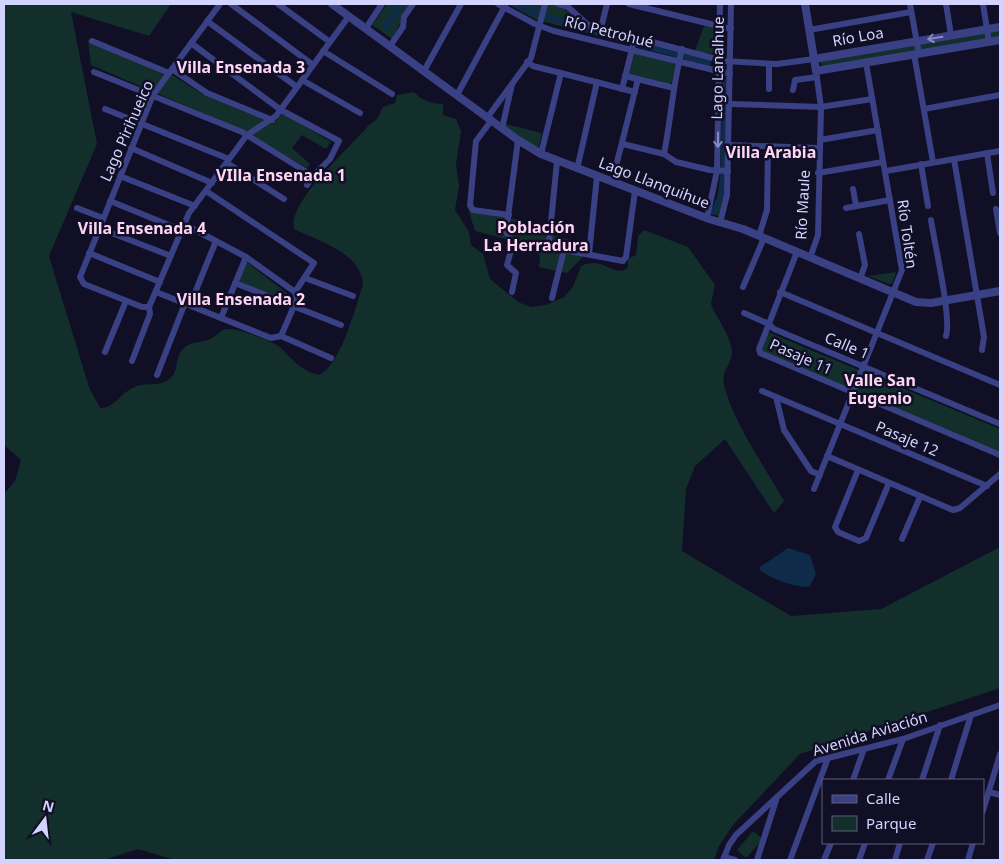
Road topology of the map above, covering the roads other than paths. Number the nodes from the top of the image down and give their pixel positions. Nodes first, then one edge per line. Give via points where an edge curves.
1 (220, 4) edge
2 (231, 4) edge
3 (278, 4) edge
4 (333, 4) edge
5 (382, 4) edge
6 (413, 4) edge
7 (461, 4) edge
8 (498, 4) edge
9 (545, 4) edge
10 (558, 4) edge
11 (607, 4) edge
12 (630, 4) edge
13 (720, 4) edge
14 (731, 4) edge
15 (806, 4) edge
16 (910, 4) edge
17 (946, 4) edge
18 (983, 4) edge
19 (505, 6) junction
20 (569, 6) edge
21 (912, 12) junction
22 (349, 16) junction
23 (208, 21) junction
24 (539, 26) junction
25 (720, 27) junction
26 (1000, 27) edge
27 (366, 28) junction
28 (601, 28) junction
29 (731, 29) junction
30 (987, 29) junction
31 (809, 30) junction
32 (951, 35) junction
33 (635, 37) junction
34 (1000, 40) edge
35 (92, 41) dead end
36 (917, 41) junction
37 (330, 42) junction
38 (989, 42) junction
39 (191, 43) junction
40 (390, 46) junction
41 (682, 49) junction
42 (632, 50) junction
43 (323, 51) junction
44 (917, 54) junction
45 (814, 59) junction
46 (719, 60) junction
47 (527, 62) junction
48 (678, 62) junction
49 (730, 62) junction
50 (866, 63) junction
51 (769, 64) junction
52 (313, 65) junction
53 (170, 71) junction
54 (424, 71) junction
55 (94, 72) dead end
56 (719, 72) junction
57 (561, 73) junction
58 (730, 74) junction
59 (817, 74) junction
60 (626, 76) junction
61 (638, 79) junction
62 (302, 80) junction
63 (513, 80) junction
64 (597, 82) junction
65 (297, 87) junction
66 (674, 88) junction
67 (622, 89) junction
68 (769, 89) dead end
69 (793, 90) dead end
70 (635, 92) junction
71 (392, 94) dead end
72 (153, 95) junction
73 (457, 95) junction
74 (1000, 95) edge
75 (872, 99) junction
76 (730, 104) junction
77 (820, 107) junction
78 (105, 109) dead end
79 (924, 109) junction
80 (281, 110) junction
81 (360, 114) dead end
82 (489, 119) junction
83 (272, 120) junction
84 (142, 123) junction
85 (502, 129) junction
86 (878, 130) junction
87 (247, 136) junction
88 (518, 140) junction
89 (820, 140) junction
90 (623, 144) junction
91 (728, 145) junction
92 (768, 146) junction
93 (131, 148) junction
94 (819, 148) junction
95 (1000, 151) edge
96 (987, 153) junction
97 (541, 154) junction
98 (664, 154) junction
99 (954, 158) junction
100 (228, 161) junction
101 (557, 161) junction
102 (883, 162) junction
103 (933, 162) junction
104 (921, 164) junction
105 (577, 169) junction
106 (717, 171) junction
107 (886, 171) junction
108 (728, 172) junction
109 (818, 172) junction
110 (120, 176) junction
111 (312, 176) junction
112 (597, 176) junction
113 (612, 182) junction
114 (212, 183) junction
115 (307, 185) dead end
116 (853, 190) dead end
117 (206, 191) junction
118 (635, 191) junction
119 (994, 193) dead end
120 (284, 199) dead end
121 (890, 200) junction
122 (110, 201) junction
123 (856, 205) junction
124 (195, 206) junction
125 (928, 206) dead end
126 (77, 208) dead end
127 (846, 208) dead end
128 (996, 209) dead end
129 (509, 215) junction
130 (103, 218) junction
131 (707, 218) junction
132 (931, 220) dead end
133 (720, 223) junction
134 (182, 227) junction
135 (99, 228) junction
136 (1000, 233) edge
137 (859, 234) dead end
138 (761, 237) junction
139 (216, 241) junction
140 (513, 243) junction
141 (551, 247) junction
142 (564, 250) junction
143 (797, 252) junction
144 (89, 253) junction
145 (589, 254) junction
146 (171, 256) junction
147 (246, 257) junction
148 (810, 258) junction
149 (305, 278) junction
150 (860, 279) junction
151 (160, 282) junction
152 (235, 283) junction
153 (743, 287) dead end
154 (1000, 291) edge
155 (156, 292) junction
156 (295, 292) junction
157 (512, 292) dead end
158 (780, 292) junction
159 (894, 293) junction
160 (977, 295) junction
161 (353, 296) dead end
162 (552, 298) dead end
163 (944, 300) junction
164 (126, 301) junction
165 (188, 304) junction
166 (294, 306) junction
167 (149, 307) junction
168 (744, 313) dead end
169 (221, 318) junction
170 (769, 324) junction
171 (341, 325) dead end
172 (877, 333) junction
173 (281, 336) junction
174 (946, 336) dead end
175 (982, 350) dead end
176 (105, 352) dead end
177 (331, 358) dead end
178 (132, 360) dead end
179 (863, 366) junction
180 (157, 375) dead end
181 (1000, 385) edge
182 (762, 391) dead end
183 (852, 393) junction
184 (776, 397) junction
185 (839, 424) junction
186 (1000, 424) edge
187 (1000, 455) edge
188 (827, 456) junction
189 (858, 470) junction
190 (1000, 474) edge
191 (820, 476) junction
192 (889, 484) junction
193 (987, 486) junction
194 (814, 489) dead end
195 (920, 497) junction
196 (902, 539) dead end
197 (1000, 705) edge
198 (971, 715) junction
199 (940, 726) junction
200 (903, 738) junction
201 (864, 749) junction
202 (1000, 754) edge
203 (828, 758) junction
204 (853, 779) edge
205 (888, 779) edge
206 (922, 779) edge
207 (952, 779) edge
208 (989, 792) junction
209 (778, 795) junction
210 (1000, 795) edge
211 (984, 809) edge
212 (831, 844) edge
213 (865, 844) edge
214 (900, 844) edge
215 (933, 844) edge
216 (973, 844) edge
217 (723, 858) edge
218 (735, 860) edge
219 (757, 860) edge
220 (790, 860) edge
221 (824, 860) edge
222 (859, 860) edge
223 (894, 860) edge
224 (927, 860) edge
225 (968, 860) edge

1 - 23 street, Lago Pirihueico
2 - 52 street
3 - 37 street
4 - 22 street, Lago Llanquihue
5 - 27 street
6 - 40 street via 405,15 402,30
7 - 54 street
8 - 19 street, Río Petrohué
9 - 24 street
10 - 20 street, Río Petrohué
11 - 28 street
12 - 25 street
13 - 25 street, Lago Lanalhue
14 - 29 street, Lago Lanalhue
15 - 31 street, Río Maule
16 - 21 street
17 - 32 street
18 - 30 street
19 - 24 street, Río Petrohué
19 - 73 street
20 - 28 street, Río Petrohué via 585,23
21 - 31 street
21 - 36 street
22 - 27 street, Lago Llanquihue
22 - 37 street
23 - 39 street, Lago Pirihueico
23 - 65 street
24 - 42 street, Río Petrohué
24 - 47 street via 532,56
25 - 29 street
25 - 46 street, Lago Lanalhue
26 - 30 street, Río Loa
27 - 40 street, Lago Llanquihue
28 - 33 street, Río Petrohué
29 - 49 street, Lago Lanalhue
30 - 32 street, Río Loa
30 - 38 street
31 - 45 street, Río Maule
32 -> 36 street, Río Loa
33 - 41 street, Río Petrohué
33 - 42 street
34 - 38 street, Río Loa
35 - 53 street
36 - 44 street
36 - 45 street, Río Loa
37 - 43 street
38 - 44 street, Río Loa
39 - 53 street, Lago Pirihueico
39 - 80 street
40 - 54 street, Lago Llanquihue
41 - 46 street, Río Petrohué
41 - 48 street
42 - 48 street, Río Petrohué
42 - 60 street
43 - 52 street
43 - 71 street
44 - 50 street, Río Loa
44 - 79 street
45 - 51 street, Río Loa
45 - 59 street, Río Maule
46 - 49 street, Río Loa
46 - 56 street, Lago Lanalhue
47 - 57 street
47 - 63 street
48 - 56 street, Río Petrohué
48 - 66 street
49 - 51 street, Río Loa
49 - 58 street, Lago Lanalhue
50 - 59 street, Río Loa
50 - 75 street, Río Toltén
51 - 68 street
52 - 62 street
53 - 72 street, Lago Pirihueico
53 - 83 street via 207,94
54 - 73 street, Lago Llanquihue
55 - 72 street
56 - 58 street
56 -> 106 street, Lago Lanalhue
57 - 64 street
57 - 97 street
58 - 76 street, Lago Lanalhue
59 - 69 street via 795,80
59 - 77 street, Río Maule
60 - 61 street
60 - 67 street
61 - 66 street
61 - 70 street
62 - 65 street
62 - 81 street
63 - 82 street
63 - 85 street
64 - 67 street
64 - 105 street
65 - 80 street
66 - 98 street
67 - 70 street
70 - 90 street
72 - 84 street, Lago Pirihueico
72 - 87 street
73 - 82 street, Lago Llanquihue
74 - 79 street
75 - 77 street
75 - 86 street, Río Toltén
76 - 77 street
76 - 91 street, Lago Lanalhue
77 - 89 street, Río Maule
78 - 84 street
79 - 103 street
80 - 83 street
80 - 111 street via 339,141 330,159
82 - 85 street, Lago Llanquihue
82 - 129 street via 476,141 470,205 475,210
83 - 87 street
84 - 93 street, Lago Pirihueico
84 - 100 street
85 - 88 street, Lago Llanquihue
86 - 89 street
86 - 102 street, Río Toltén
87 - 100 street
87 - 111 street
88 - 97 street, Lago Llanquihue
88 - 129 street
89 - 94 street, Río Maule
90 - 98 street
90 - 113 street
91 - 92 street
91 - 108 street, Lago Lanalhue
92 - 94 street
92 - 138 street via 767,210
93 - 110 street, Lago Pirihueico
93 - 114 street
94 - 109 street, Río Maule
95 - 96 street
96 - 99 street
96 - 119 street
97 - 101 street, Lago Llanquihue
98 - 106 street via 676,162
99 - 103 street
99 - 160 street
100 - 114 street
100 - 120 street
101 - 105 street, Lago Llanquihue
101 - 141 street
102 - 107 street, Río Toltén
102 - 109 street
103 - 104 street
104 - 107 street
104 - 125 street
105 - 112 street, Lago Llanquihue
106 - 108 street
106 - 131 street, Lago Lanalhue
107 - 121 street, Río Toltén
108 - 133 street, Lago Lanalhue via 727,199
109 - 148 street, Río Maule via 818,237
110 - 122 street, Lago Pirihueico
110 - 124 street
111 - 115 street
112 - 113 street, Lago Llanquihue
112 - 145 street
113 - 118 street, Lago Llanquihue
114 - 117 street
116 - 123 street
117 - 124 street
117 - 149 street via 314,263
118 - 131 street, Lago Llanquihue
118 - 145 street via 625,260 618,262
121 - 123 street
121 - 159 street, Río Toltén via 902,267
122 - 130 street, Lago Pirihueico
122 - 134 street
123 - 127 street
124 - 134 street
126 - 130 street
128 - 136 street
129 - 140 street via 506,234
130 - 135 street, Lago Pirihueico
131 - 133 street, Lago Llanquihue
132 - 163 street
133 - 138 street, Lago Llanquihue
134 - 139 street
134 - 146 street
135 - 144 street, Lago Pirihueico
135 - 146 street
137 - 150 street via 865,265
138 - 143 street, Lago Llanquihue
138 - 153 street
139 - 147 street
139 - 165 street
140 - 141 street via 545,250
140 - 157 street via 507,264 516,273
141 - 142 street
142 - 145 street
142 - 162 street
143 - 148 street, Lago Llanquihue
143 - 158 street
144 - 151 street
144 - 164 street, Lago Pirihueico via 80,281
146 - 151 street
147 - 152 street
147 - 156 street
148 - 150 street, Lago Llanquihue
149 - 156 street
149 - 161 street
150 - 159 street, Lago Llanquihue
151 - 155 street
152 - 166 street
152 - 169 street
154 - 160 street, Lago Llanquihue
155 - 165 street
155 - 167 street
156 - 166 street
158 - 170 street
158 - 172 street
159 - 163 street, Lago Llanquihue via 921,303
159 - 172 street, Río Toltén
160 - 163 street, Lago Llanquihue
160 - 175 street via 984,337
163 - 174 street via 948,326
164 - 167 street via 142,308
164 - 176 street
165 - 169 street
165 - 180 street
166 - 171 street
166 - 173 street
167 - 178 street via 150,314
168 - 170 street, Calle 1
169 - 173 street via 271,338
170 - 179 street, Calle 1 via 774,329
170 - 183 street, Pasaje 11 via 759,349 761,354
172 - 179 street, Río Toltén
172 - 181 street
173 - 177 street
179 - 183 street, Río Toltén
179 - 186 street, Calle 1
182 - 184 street, Pasaje 12
183 - 185 street, Río Toltén
183 - 187 street, Pasaje 11
184 - 185 street, Pasaje 12
184 - 191 street via 784,430 811,471
185 - 188 street, Río Toltén
185 - 193 street, Pasaje 12
188 - 189 street
188 - 191 street, Río Toltén
189 - 192 street
189 - 192 street via 836,529 863,541
190 - 193 street
191 - 194 street, Río Toltén
192 - 195 street
193 - 195 street via 956,510
195 - 196 street
197 - 198 street, Avenida Aviación
198 - 199 street, Avenida Aviación
198 - 207 street
199 - 200 street, Avenida Aviación
199 - 206 street
200 - 201 street, Avenida Aviación
200 - 205 street
201 - 203 street, Avenida Aviación
201 - 204 street
202 - 208 street
203 - 209 street, Avenida Aviación via 809,765
203 - 220 street
208 - 210 street
208 - 211 street
209 - 217 street, Avenida Aviación via 736,835
209 - 219 street
212 - 221 street
213 - 222 street
214 - 223 street
215 - 224 street
216 - 225 street
217 - 218 street

